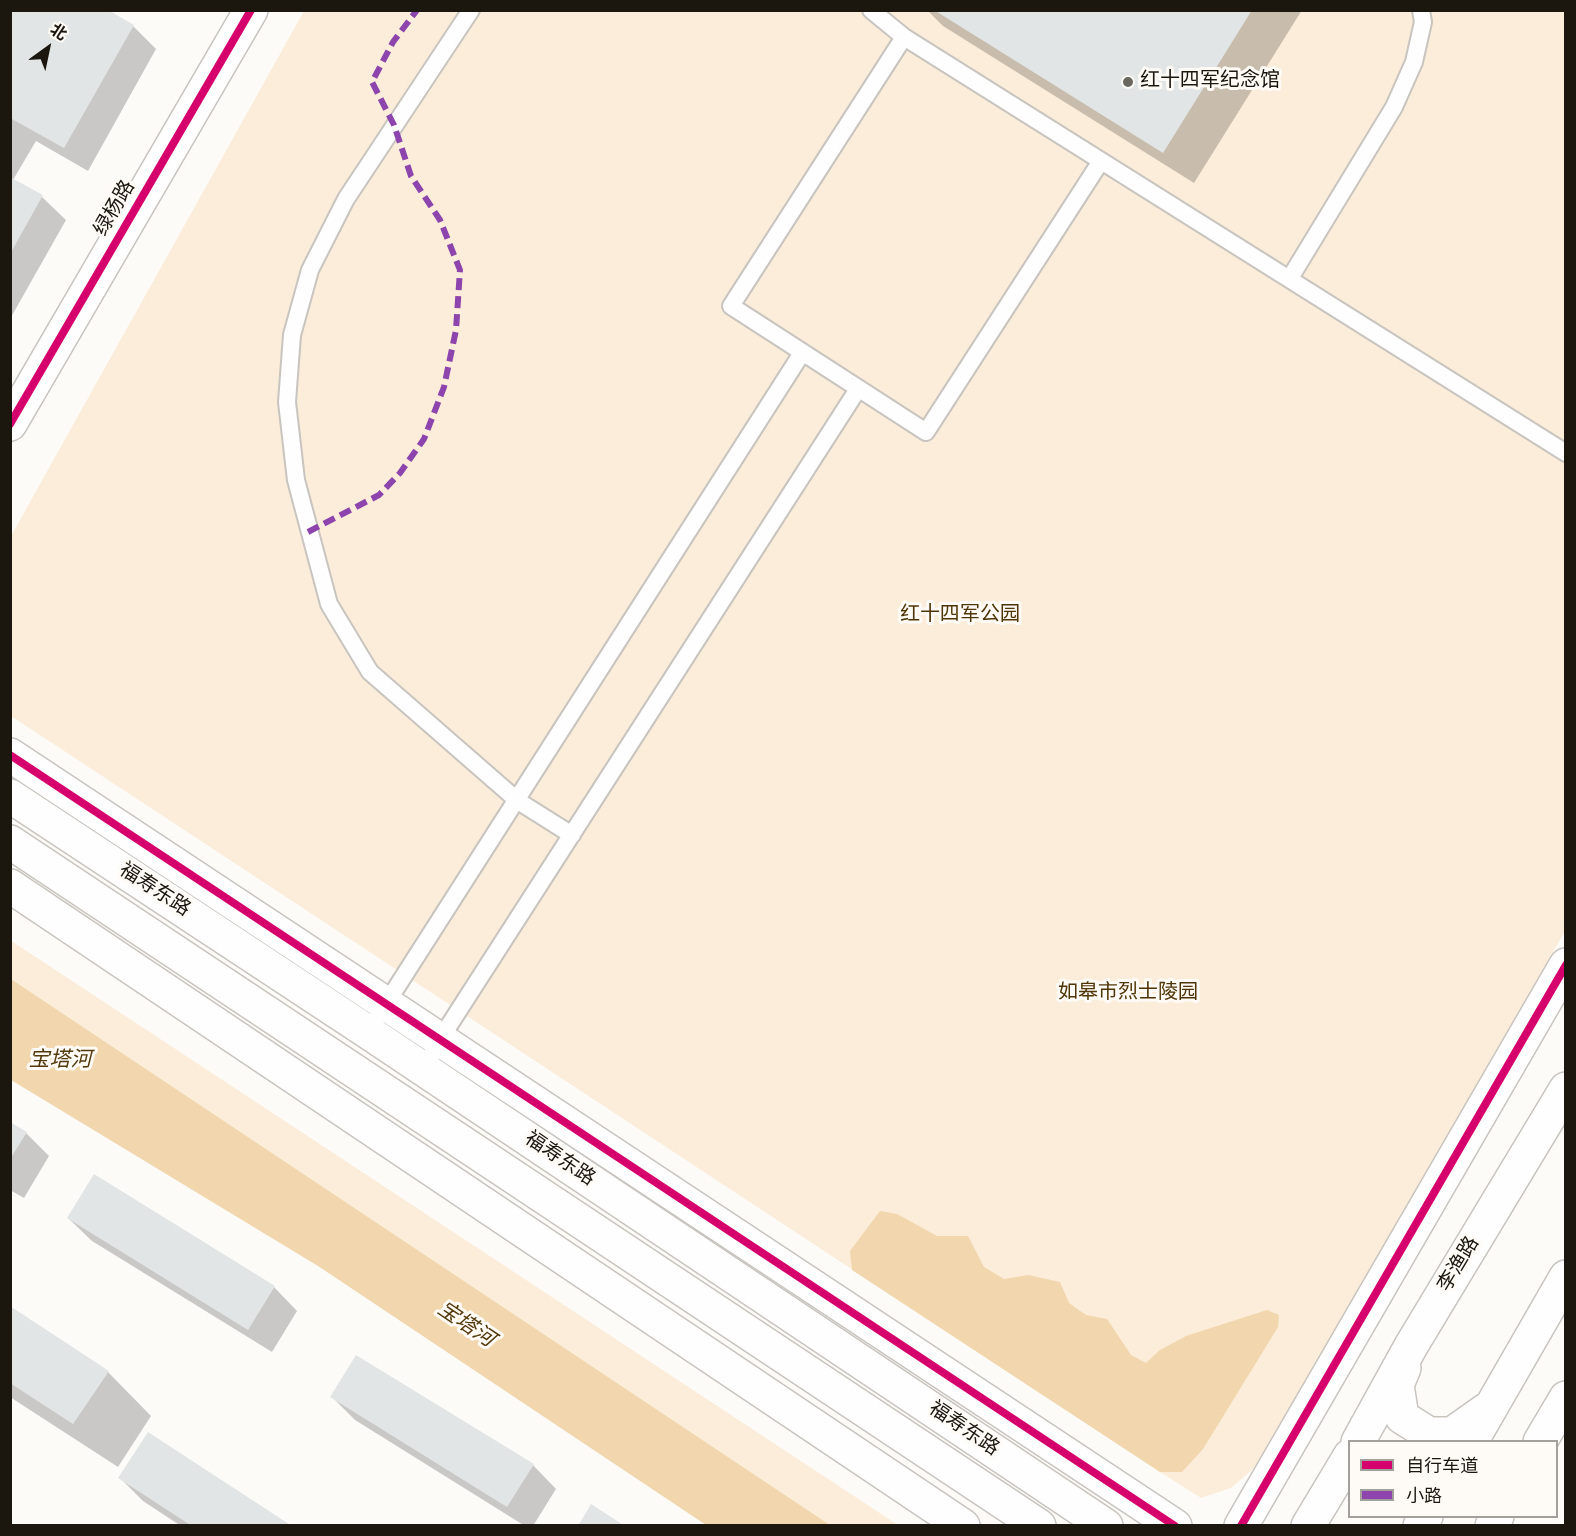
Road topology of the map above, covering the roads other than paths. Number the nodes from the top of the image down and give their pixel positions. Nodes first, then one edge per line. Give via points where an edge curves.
1 (251, 10) edge
2 (471, 10) edge
3 (871, 10) edge
4 (1421, 10) edge
5 (904, 37) junction
6 (1101, 161) junction
7 (1290, 278) junction
8 (802, 353) junction
9 (858, 389) junction
10 (10, 424) edge
11 (1566, 453) edge
12 (10, 755) edge
13 (10, 796) edge
14 (518, 801) junction
15 (572, 835) junction
16 (10, 842) edge
17 (10, 886) edge
18 (1566, 965) edge
19 (388, 1004) junction
20 (368, 1032) junction
21 (440, 1041) junction
22 (424, 1070) junction
23 (1566, 1089) edge
24 (1566, 1277) edge
25 (1411, 1346) junction
26 (1566, 1398) edge
27 (1494, 1404) junction
28 (1359, 1440) edge
29 (1472, 1440) edge
30 (1541, 1440) edge
31 (1348, 1459) edge
32 (963, 1526) edge
33 (1040, 1526) edge
34 (1106, 1526) edge
35 (1175, 1526) edge
36 (1241, 1526) edge
37 (1308, 1526) edge

1 - 10 street, 绿杨路
2 - 14 lane via 346,199 310,270 292,334 287,402 296,480 329,604 370,672
3 - 5 lane
4 - 7 lane via 1423,22 1414,62 1394,107
5 - 6 lane
5 - 8 lane via 731,306
6 - 7 lane
6 - 9 lane via 926,432
7 - 11 lane
8 - 9 lane
8 - 14 lane
9 - 15 lane
12 - 19 street
13 - 20 street, 福寿东路
14 - 15 lane
14 - 19 lane
15 - 21 lane
16 - 33 street, 福寿东路
17 - 32 street
18 - 36 street
19 - 20 lane
19 - 21 street
20 - 22 street, 福寿东路
21 - 22 lane
21 - 35 street
22 - 34 street, 福寿东路
23 - 25 street, 李渔路
24 - 27 street
25 - 27 street via 1397,1385 1402,1417 1429,1434 1452,1434
25 - 28 street, 李渔路
26 - 30 street
27 - 29 street
31 - 37 street

